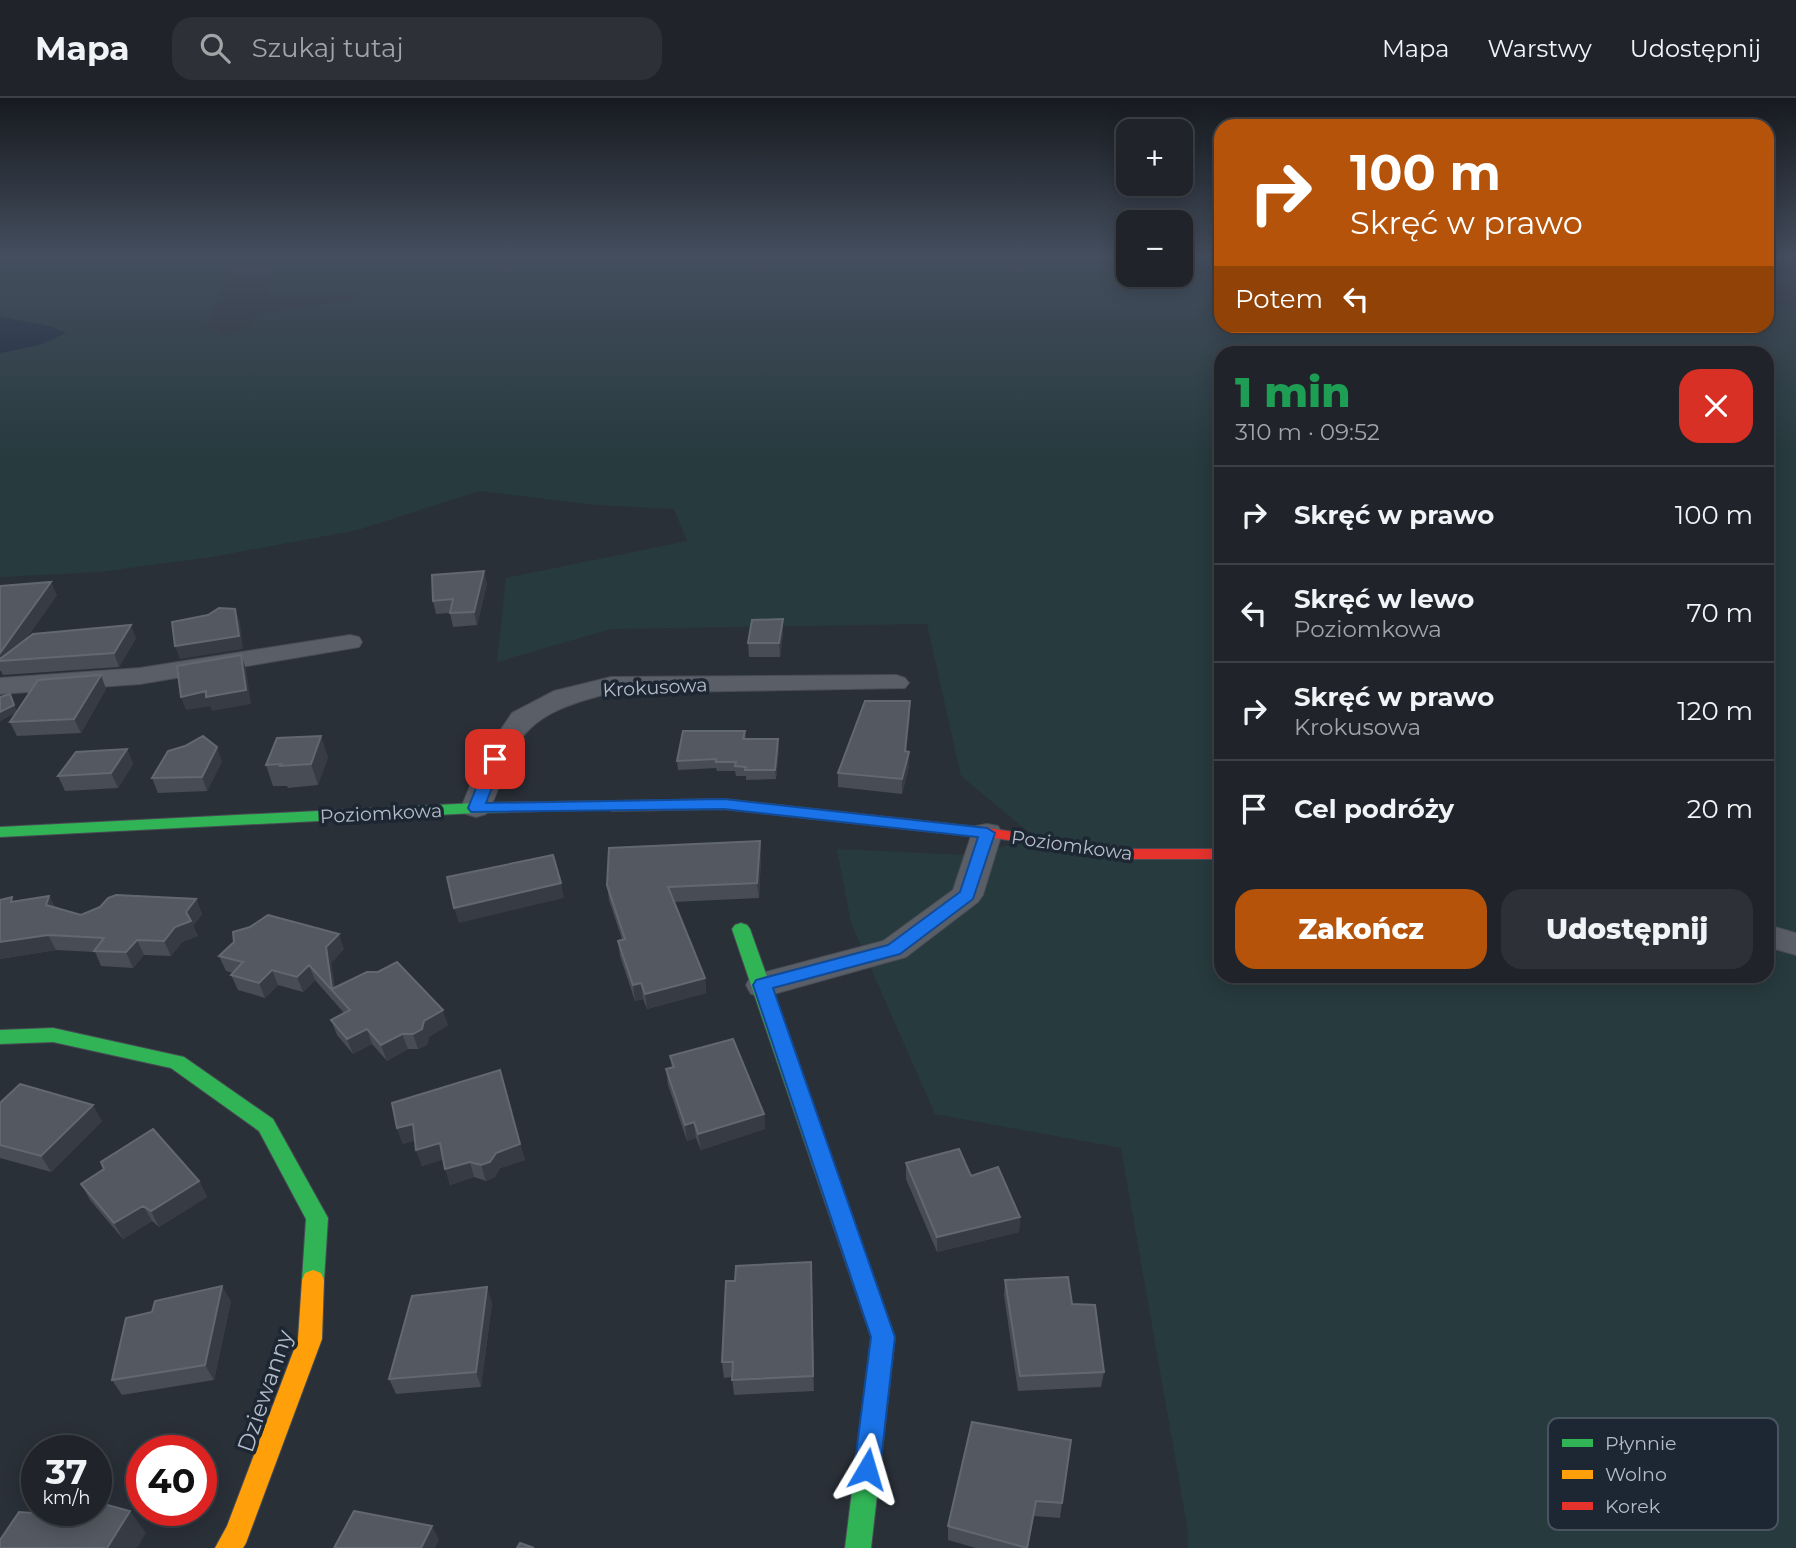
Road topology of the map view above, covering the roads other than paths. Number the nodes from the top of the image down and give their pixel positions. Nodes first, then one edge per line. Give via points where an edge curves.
1 (350, 642) dead end
2 (896, 682) dead end
3 (0, 686) edge
4 (476, 808) junction
5 (0, 832) edge
6 (987, 833) junction
7 (1214, 854) edge
8 (741, 929) dead end
9 (1774, 938) edge
10 (1796, 944) edge
11 (763, 985) junction
12 (0, 1037) edge
13 (228, 1548) edge
14 (858, 1548) edge

1 - 3 street via 140,676
2 - 4 street, Krokusowa via 611,685 563,697 521,719 495,759
4 - 5 street, Poziomkowa
4 - 6 street, Poziomkowa via 724,804
6 - 7 street, Poziomkowa via 1134,854
6 - 11 street via 967,895 894,949
8 - 11 street
9 - 10 street
11 - 14 street via 883,1337
12 - 13 street, Dziewanny via 52,1035 177,1062 267,1125 317,1218 310,1339

